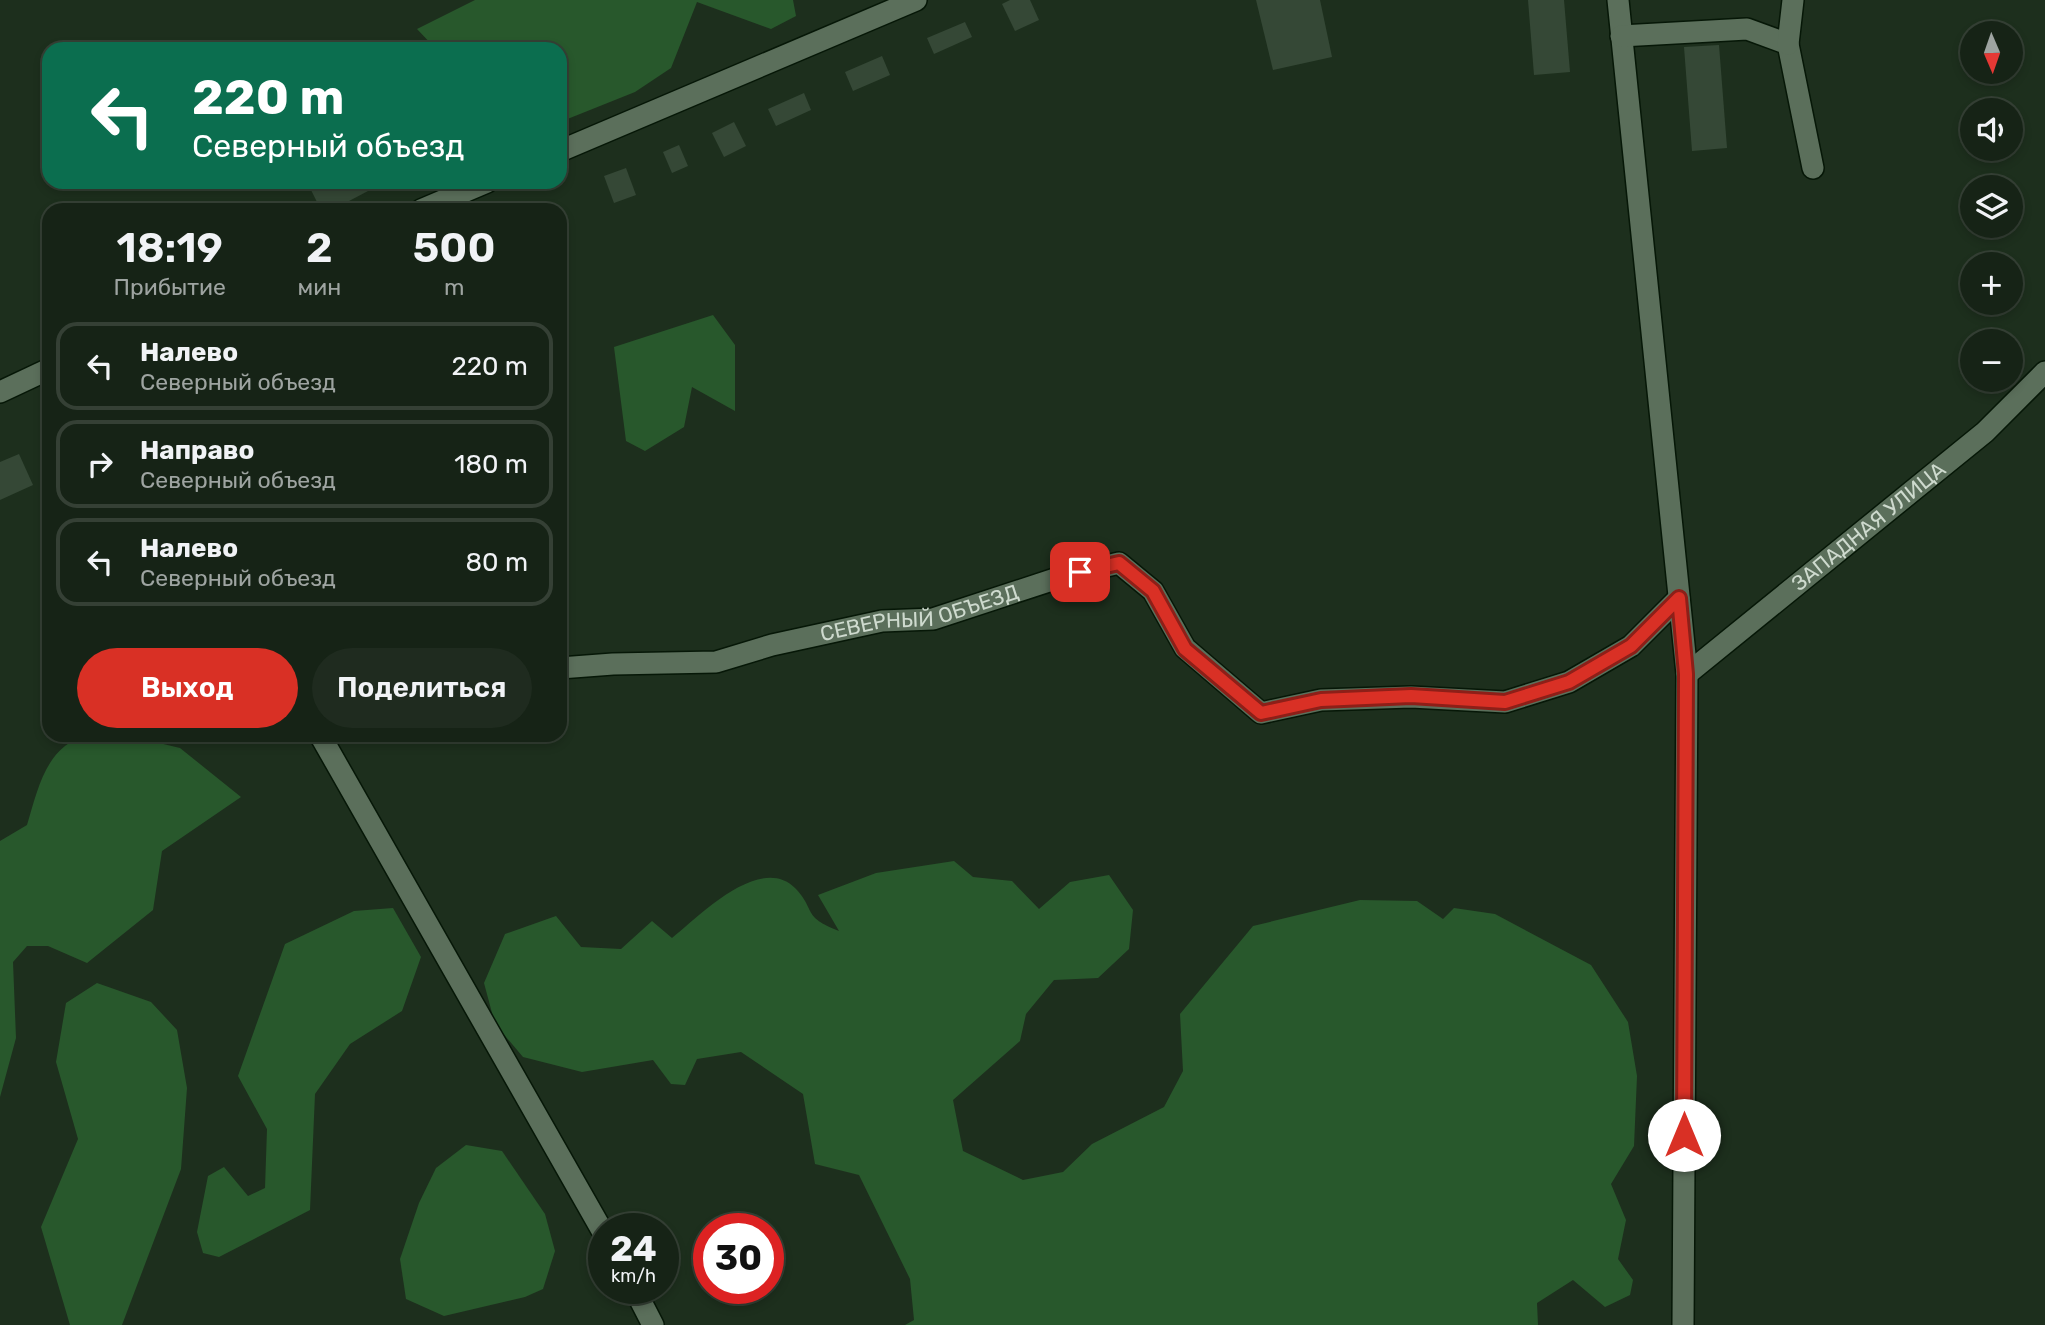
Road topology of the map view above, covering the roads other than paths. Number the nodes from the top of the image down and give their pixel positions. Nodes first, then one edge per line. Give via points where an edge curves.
1 (916, 0) edge
2 (1618, 0) edge
3 (1793, 0) edge
4 (1621, 36) junction
5 (1788, 44) junction
6 (567, 148) edge
7 (1813, 168) dead end
8 (470, 189) edge
9 (438, 203) edge
10 (42, 372) edge
11 (2045, 372) edge
12 (0, 392) edge
13 (1679, 598) junction
14 (567, 668) edge
15 (1686, 674) junction
16 (324, 742) edge
17 (592, 1213) edge
18 (642, 1304) edge
19 (653, 1325) edge
20 (1683, 1325) edge

1 - 6 street
2 - 4 street
3 - 5 street
4 - 5 street via 1746,29
4 - 13 street
5 - 7 street
8 - 9 street
10 - 12 street
11 - 15 street, ЗАПАДНАЯ УЛИЦА via 1985,432
13 - 14 street, СЕВЕРНЫЙ ОБЪЕЗД via 1631,646 1569,682 1505,702 1411,696 1321,700 1261,713 1185,649 1153,591 1119,563 933,619 881,621 716,662
13 - 15 street
15 - 20 street
16 - 17 street
18 - 19 street

